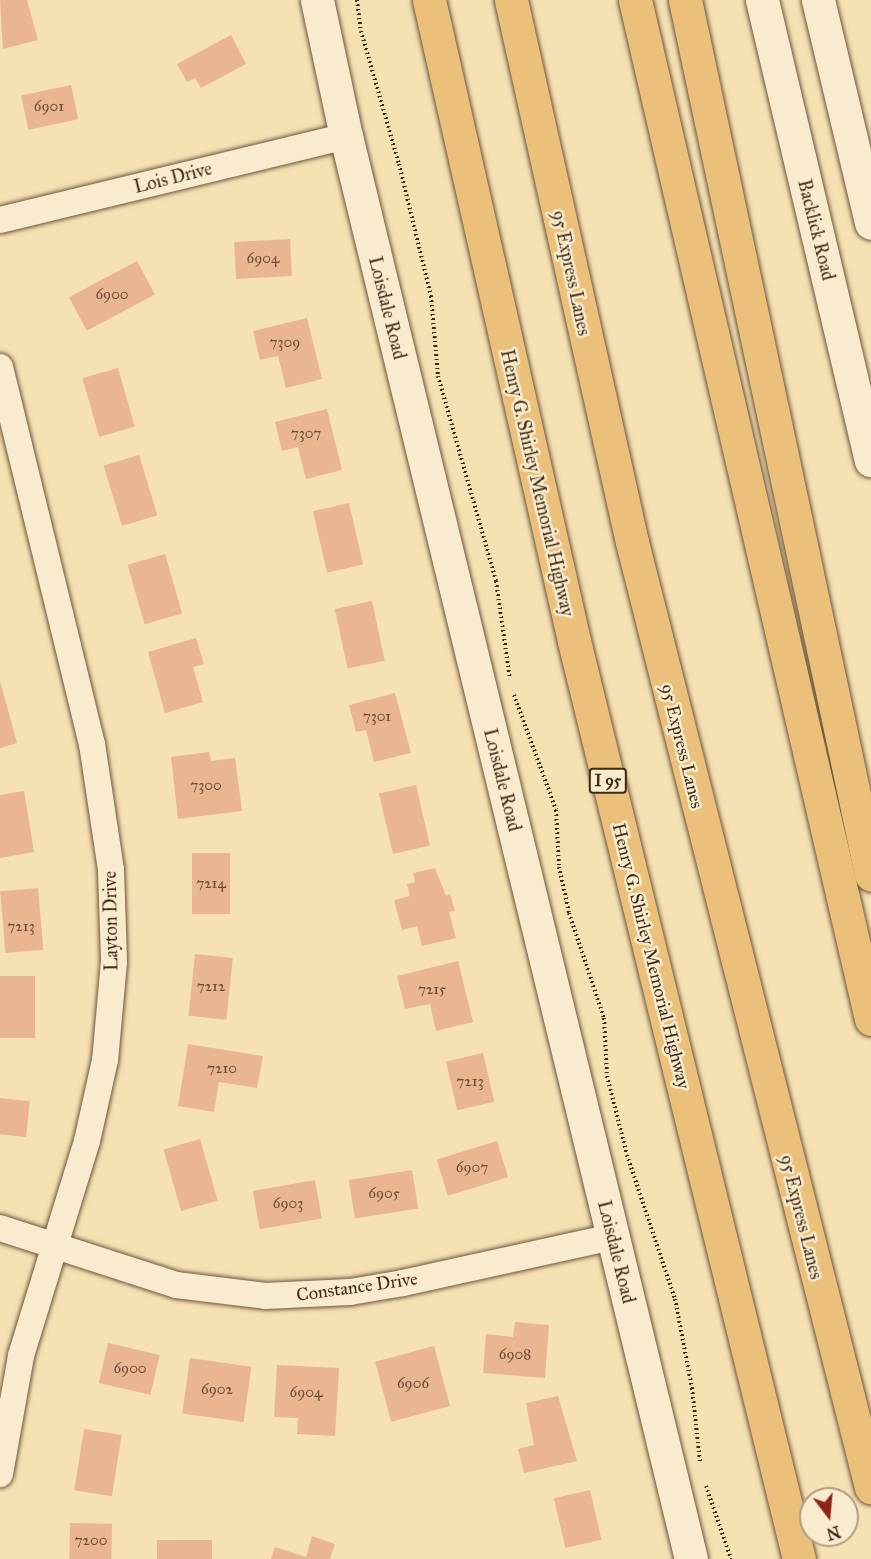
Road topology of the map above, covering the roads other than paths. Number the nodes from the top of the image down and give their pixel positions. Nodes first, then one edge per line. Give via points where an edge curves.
1 (317, 0) edge
2 (429, 0) edge
3 (511, 0) edge
4 (619, 0) edge
5 (635, 0) edge
6 (685, 0) edge
7 (762, 0) edge
8 (818, 0) edge
9 (654, 87) junction
10 (346, 136) junction
11 (0, 220) edge
12 (871, 223) edge
13 (0, 367) edge
14 (871, 460) edge
15 (871, 874) edge
16 (871, 1019) edge
17 (0, 1228) edge
18 (612, 1237) junction
19 (53, 1246) junction
20 (0, 1474) edge
21 (871, 1487) edge
22 (691, 1559) edge
23 (799, 1559) edge

1 - 10 main road, Loisdale Road
2 - 23 highway, Henry G. Shirley Memorial Highway / I 95 via 574,641
3 - 21 highway, 95 Express Lanes via 632,542
4 - 9 highway
5 - 9 highway
6 - 15 highway
7 - 14 main road, Backlick Road
8 - 12 main road
9 - 16 highway
10 - 11 street, Lois Drive
10 - 18 main road, Loisdale Road
13 - 19 street, Layton Drive via 92,744 111,870 114,962 105,1060 87,1141
17 - 19 street, Constance Drive
18 - 19 street, Constance Drive via 403,1283 296,1296 236,1295 176,1285
18 - 22 main road, Loisdale Road
19 - 20 street, Layton Drive via 21,1356

